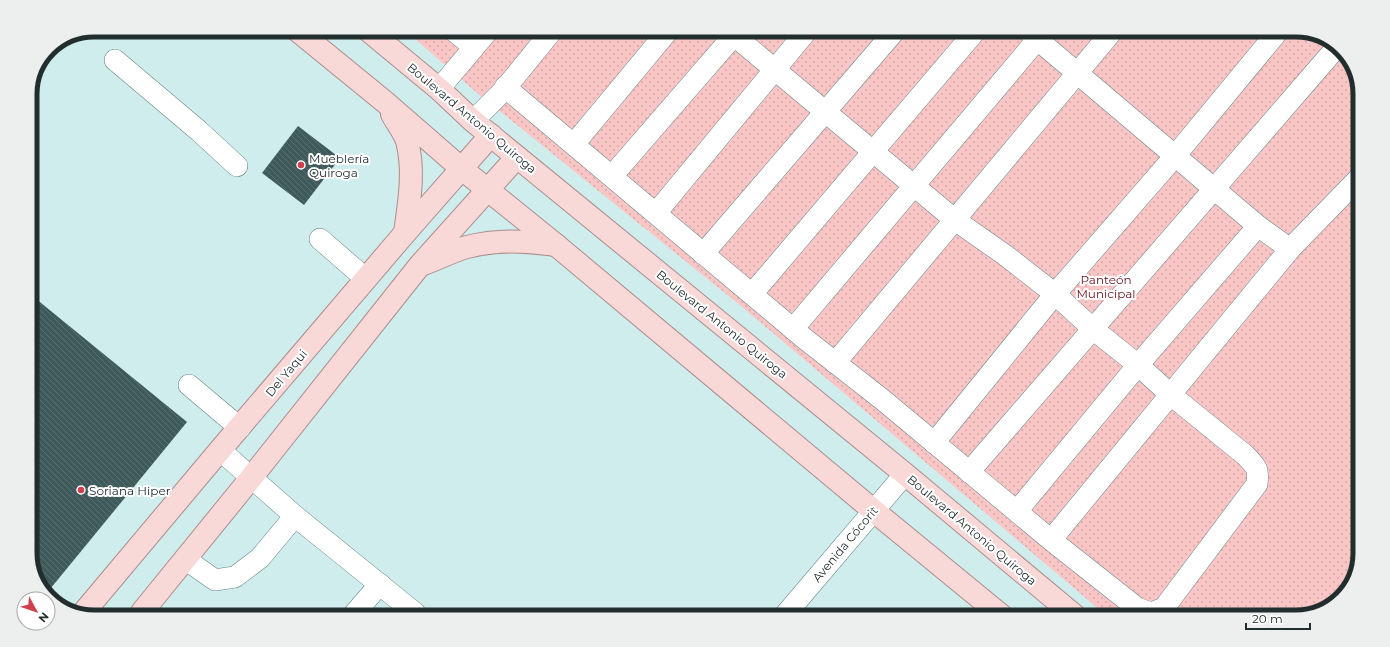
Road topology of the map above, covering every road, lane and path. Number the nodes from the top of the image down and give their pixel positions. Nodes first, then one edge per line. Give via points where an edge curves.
1 (305, 37) edge
2 (376, 37) edge
3 (461, 37) edge
4 (483, 37) edge
5 (547, 37) edge
6 (663, 37) edge
7 (731, 37) edge
8 (739, 37) edge
9 (802, 37) edge
10 (890, 37) edge
11 (970, 37) edge
12 (1036, 37) edge
13 (1038, 37) edge
14 (1107, 37) edge
15 (1273, 37) edge
16 (474, 47) junction
17 (1333, 51) edge
18 (115, 60) dead end
19 (775, 69) junction
20 (1077, 73) junction
21 (505, 87) junction
22 (440, 89) junction
23 (386, 102) junction
24 (825, 112) junction
25 (473, 121) junction
26 (491, 135) junction
27 (574, 144) junction
28 (874, 152) junction
29 (1175, 156) junction
30 (518, 157) junction
31 (237, 166) dead end
32 (462, 169) junction
33 (612, 176) junction
34 (1353, 184) edge
35 (914, 186) junction
36 (1214, 188) junction
37 (488, 189) junction
38 (656, 213) junction
39 (955, 220) junction
40 (1258, 226) junction
41 (405, 233) junction
42 (320, 239) dead end
43 (556, 245) junction
44 (1290, 249) junction
45 (703, 254) junction
46 (420, 265) junction
47 (366, 279) junction
48 (752, 294) junction
49 (1055, 294) junction
50 (793, 329) junction
51 (1093, 329) junction
52 (835, 363) junction
53 (1138, 365) junction
54 (189, 385) dead end
55 (1171, 395) junction
56 (240, 428) junction
57 (934, 444) junction
58 (220, 450) junction
59 (969, 472) junction
60 (905, 474) junction
61 (252, 478) junction
62 (874, 511) junction
63 (1017, 511) junction
64 (295, 516) junction
65 (1051, 540) junction
66 (186, 559) junction
67 (380, 584) junction
68 (86, 609) edge
69 (144, 610) edge
70 (358, 610) edge
71 (411, 610) edge
72 (789, 610) edge
73 (995, 610) edge
74 (1068, 610) edge
75 (1143, 610) edge
76 (1159, 610) edge

1 - 23 main road
2 - 22 main road, Boulevard Antonio Quiroga
3 - 16 street
4 - 16 street
5 - 21 street
6 - 27 street
7 - 33 street
8 - 19 street
9 - 19 street
10 - 24 street
11 - 28 street
12 - 35 street
13 - 20 street
14 - 20 street
15 - 29 street
16 - 22 street
17 - 36 street
18 - 31 street
19 - 24 street
19 - 38 street
20 - 29 street
20 - 39 street
21 - 25 street
21 - 27 street
22 - 25 main road, Boulevard Antonio Quiroga
23 - 32 main road
23 - 41 main road via 406,140 410,170
24 - 28 street
24 - 45 street
25 - 26 main road, Boulevard Antonio Quiroga
26 - 30 main road, Boulevard Antonio Quiroga
26 - 32 main road, Del Yaqui
27 - 33 street
28 - 35 street
28 - 48 street
29 - 36 street
29 - 49 street
30 - 37 main road
30 - 60 main road, Boulevard Antonio Quiroga
32 - 37 main road
32 - 41 main road, Del Yaqui
33 - 38 street
34 - 44 street
35 - 39 street
35 - 50 street
36 - 40 street
36 - 51 street
37 - 43 main road
37 - 46 main road
38 - 45 street
39 - 49 street
39 - 52 street
40 - 44 street
40 - 53 street
41 - 47 main road, Del Yaqui
42 - 47 street
43 - 46 main road via 523,241 494,242 466,248
43 - 62 main road
44 - 55 street
45 - 48 street
46 - 61 main road
47 - 56 main road, Del Yaqui
48 - 50 street
49 - 51 street
49 - 57 street
50 - 52 street
51 - 53 street
51 - 59 street
52 - 57 street
53 - 55 street
53 - 63 street
54 - 56 street
55 - 65 street
55 - 76 street via 1245,455 1258,472 1257,484 1164,608
56 - 58 main road, Del Yaqui
57 - 59 street
58 - 61 street
58 - 68 main road, Del Yaqui
59 - 63 street
60 - 62 street, Avenida Cócorit
60 - 74 main road, Boulevard Antonio Quiroga
61 - 64 street
61 - 66 main road
62 - 72 street, Avenida Cócorit
62 - 73 main road
63 - 65 street
64 - 66 street via 260,558 235,577 215,580
64 - 67 street
65 - 75 street
66 - 69 main road
67 - 70 street
67 - 71 street

